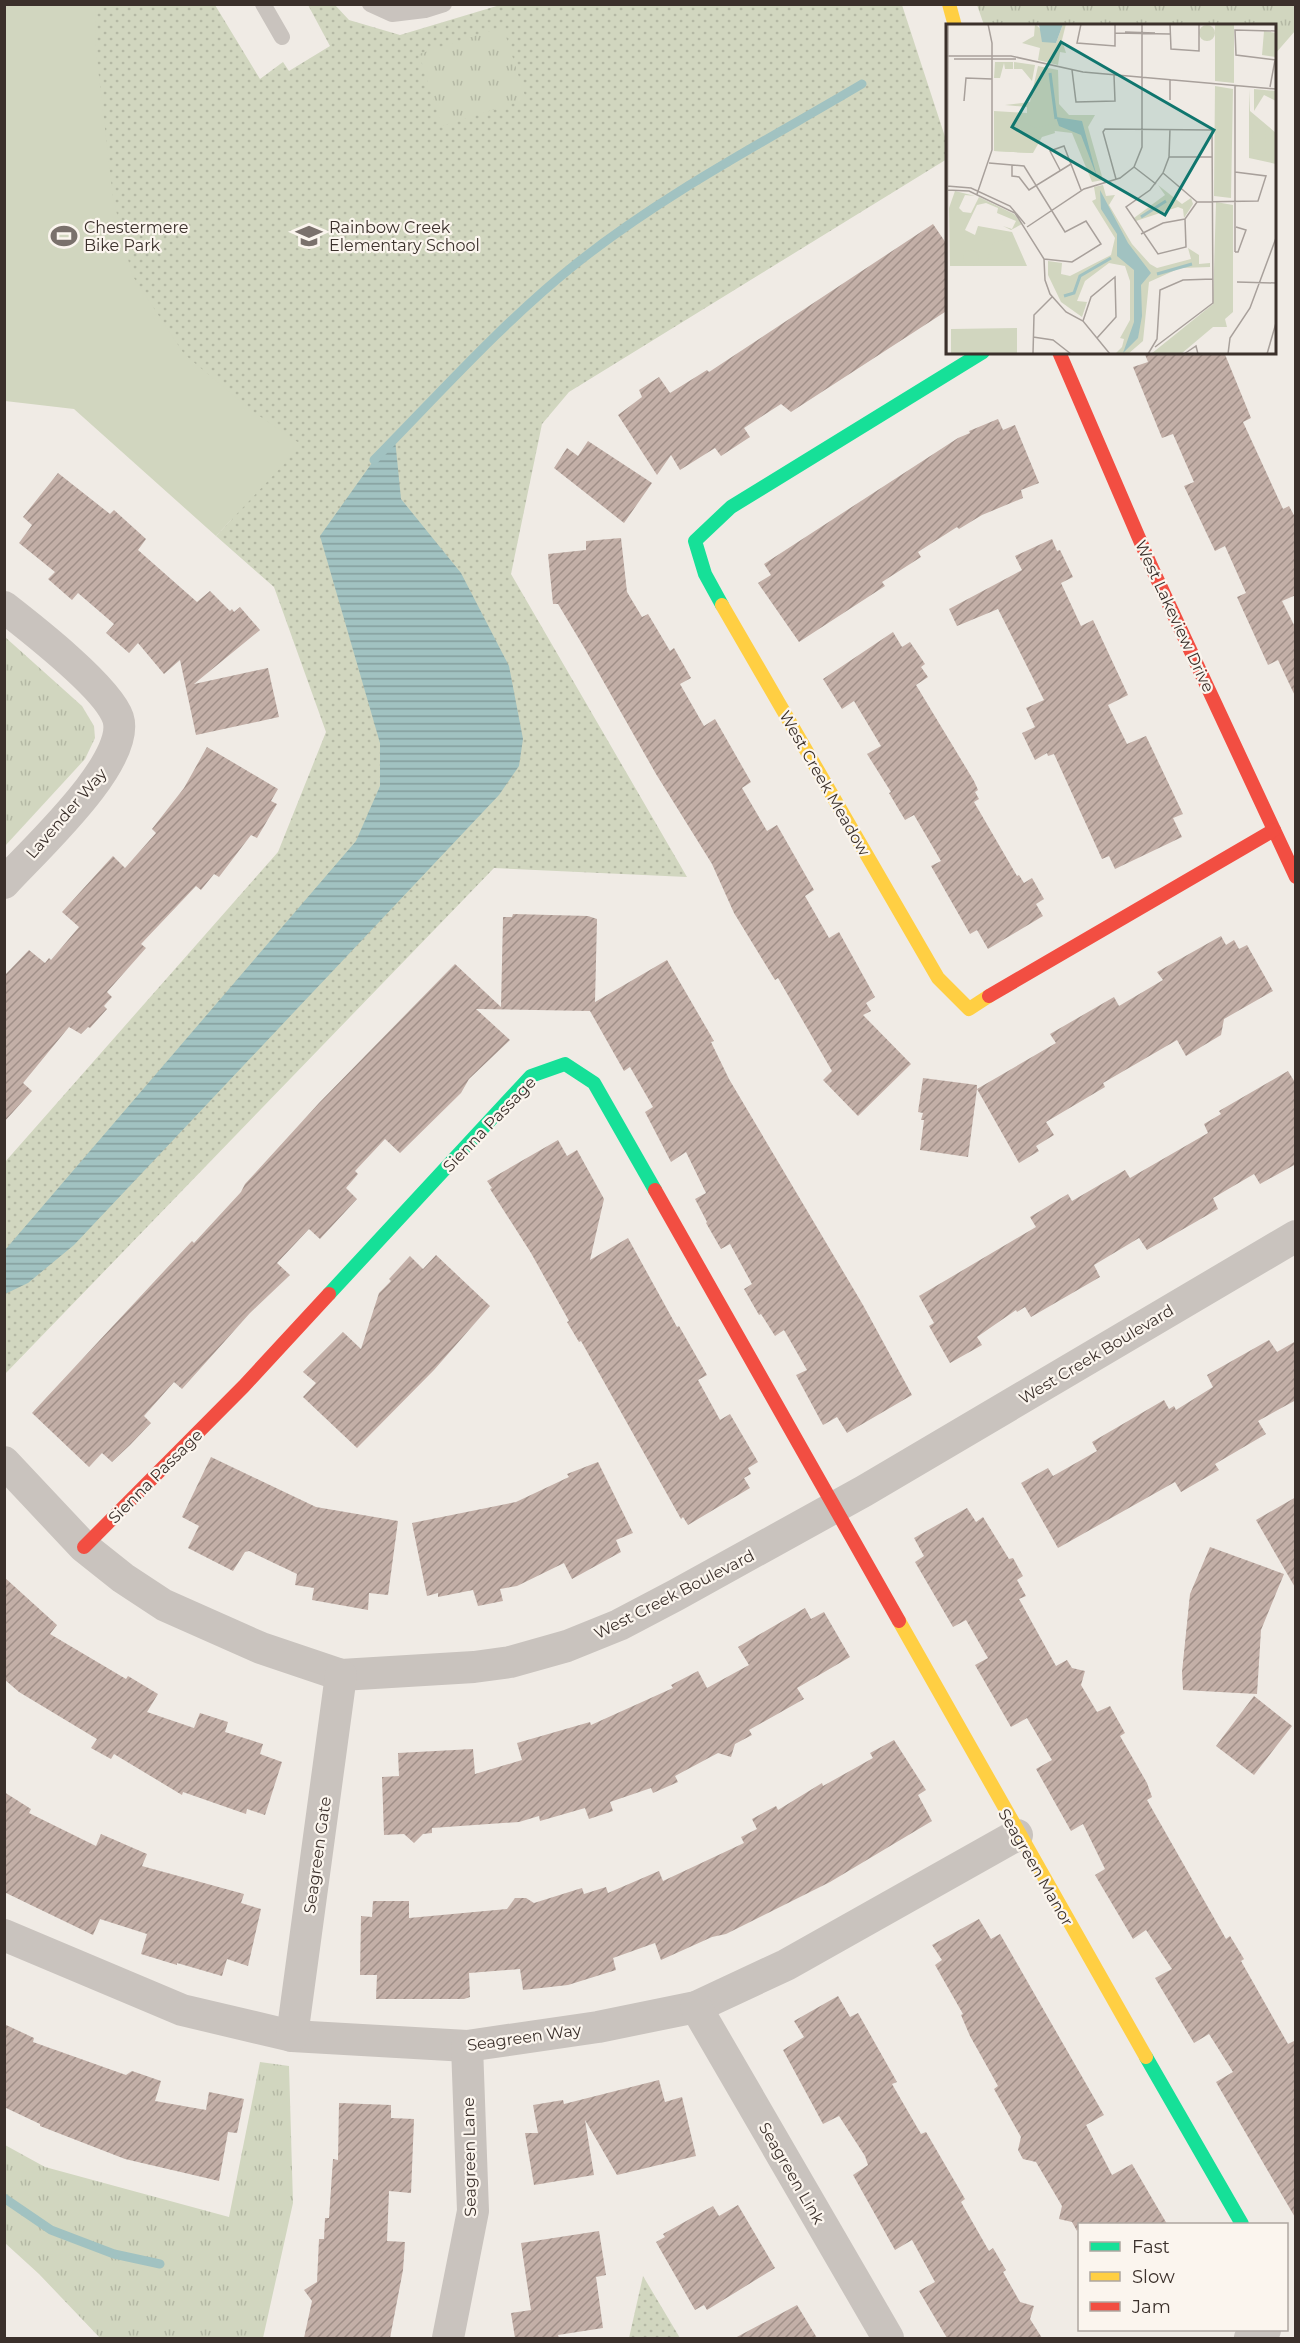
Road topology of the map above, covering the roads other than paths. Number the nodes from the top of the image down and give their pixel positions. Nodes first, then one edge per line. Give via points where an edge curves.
1 (263, 4) edge
2 (370, 4) edge
3 (444, 4) edge
4 (949, 4) edge
5 (954, 24) edge
6 (282, 37) dead end
7 (980, 354) edge
8 (1060, 354) edge
9 (4, 607) edge
10 (1274, 830) junction
11 (1296, 877) edge
12 (4, 883) edge
13 (1296, 1236) edge
14 (4, 1462) edge
15 (836, 1507) junction
16 (84, 1547) junction
17 (341, 1675) junction
18 (1017, 1835) junction
19 (4, 1935) edge
20 (696, 2007) junction
21 (292, 2036) junction
22 (467, 2046) junction
23 (1241, 2223) edge
24 (448, 2338) edge
25 (888, 2338) edge

1 - 6 lane
2 - 3 lane via 392,14
4 - 5 street
7 - 10 street, West Creek Meadow via 731,507 695,541 705,574 722,605 938,978 969,1009 1000,987
8 - 10 street, West Lakeview Drive via 1151,566
9 - 12 street, Lavender Way via 98,688 118,719 120,735 115,752 97,780
10 - 11 street, West Lakeview Drive
13 - 15 street, West Creek Boulevard
14 - 16 street, West Creek Boulevard
15 - 16 street, Sienna Passage via 594,1083 566,1064 531,1076 244,1386
15 - 17 street, West Creek Boulevard via 619,1625 567,1646 510,1662 474,1667
15 - 18 street, Seagreen Manor
16 - 17 street, West Creek Boulevard via 164,1605 261,1648
17 - 21 street, Seagreen Gate
18 - 20 street, Seagreen Way via 786,1965
18 - 23 street, Seagreen Manor
19 - 21 street, Seagreen Way via 182,2010
20 - 22 street, Seagreen Way via 597,2027
20 - 25 street, Seagreen Link
21 - 22 street, Seagreen Way
22 - 24 street, Seagreen Lane via 473,2211

